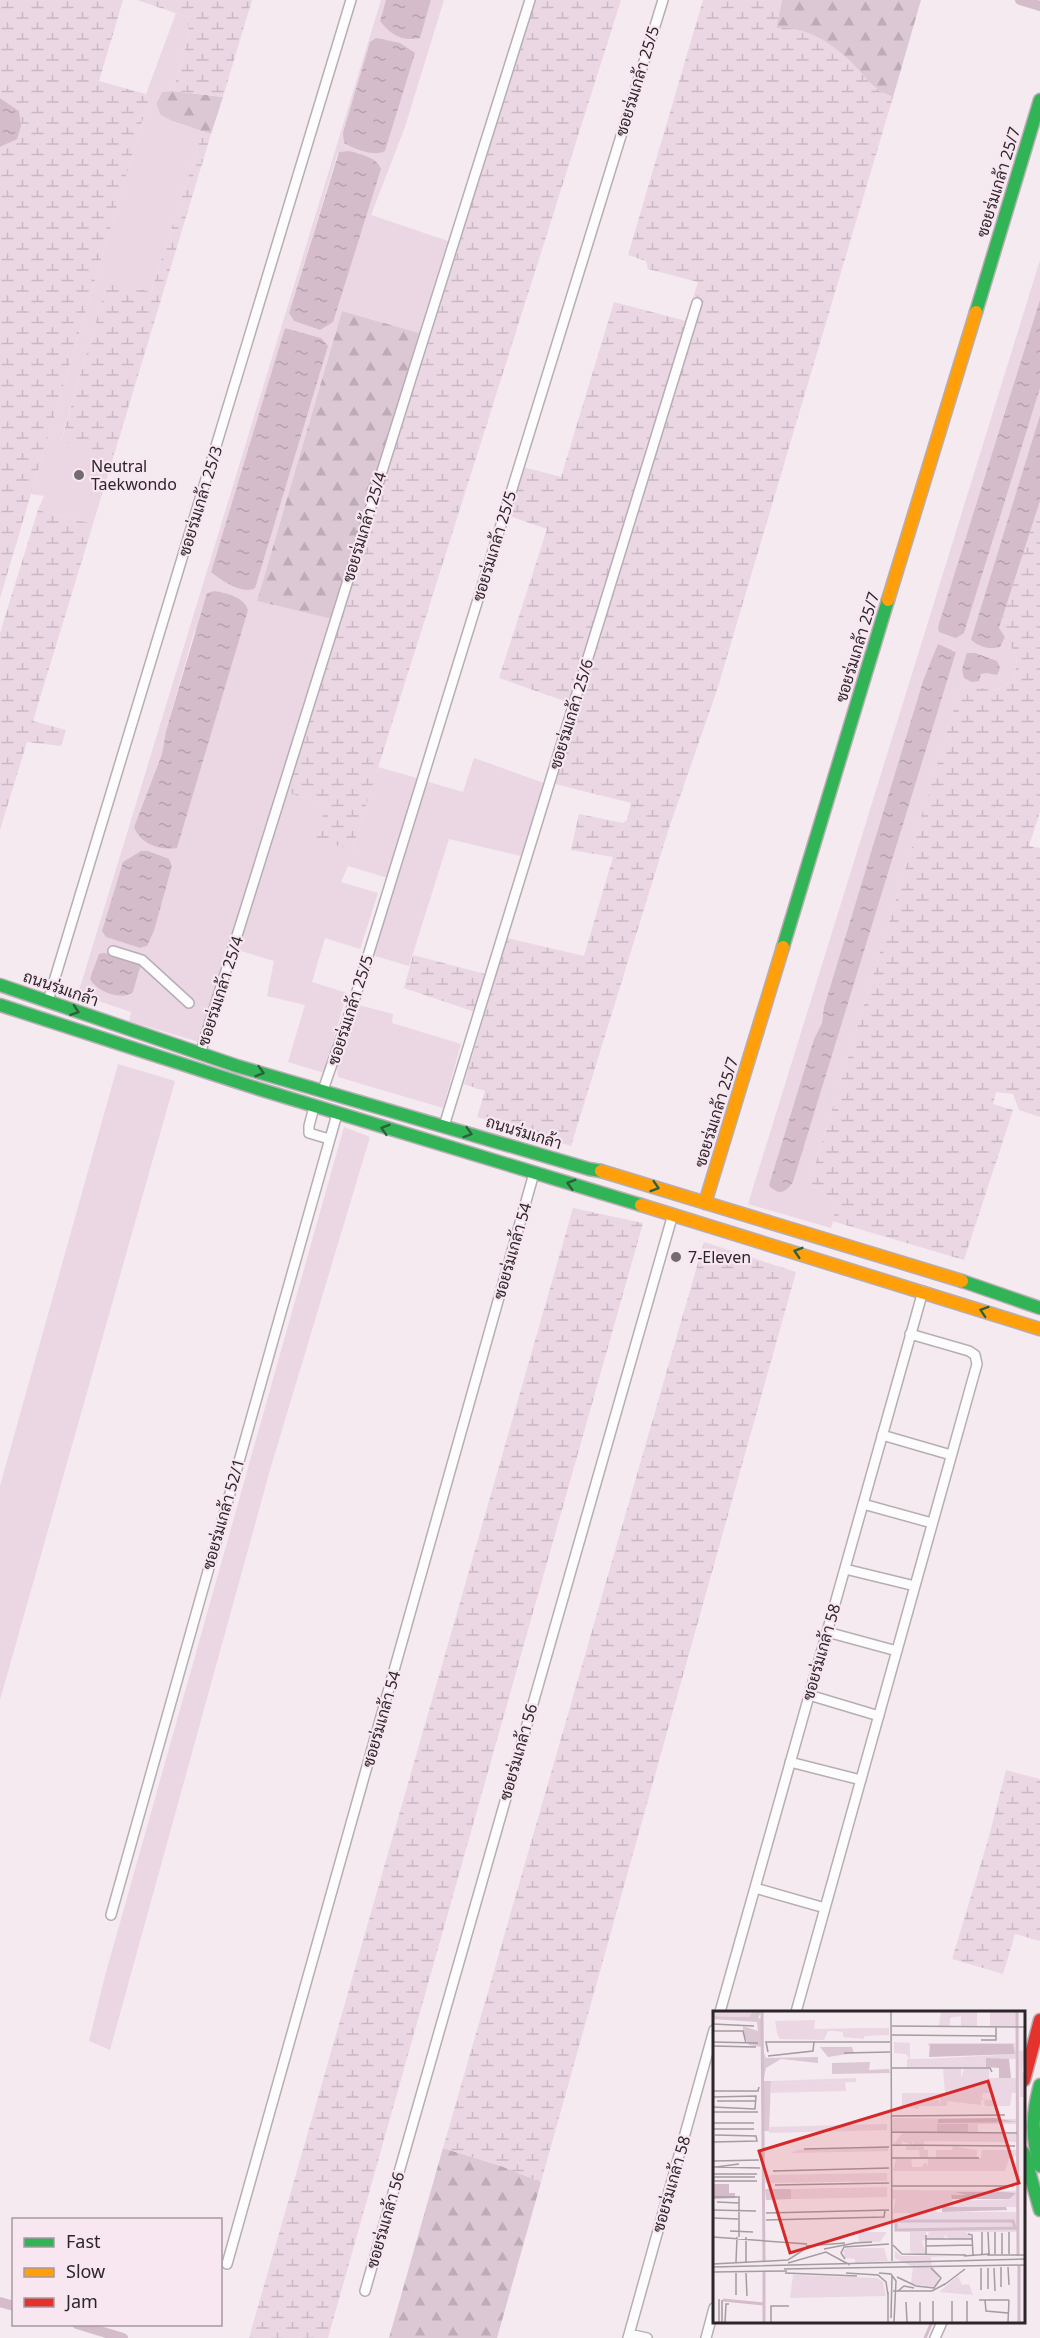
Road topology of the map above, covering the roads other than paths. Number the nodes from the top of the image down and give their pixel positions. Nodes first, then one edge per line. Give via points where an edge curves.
1 (351, 0) edge
2 (530, 0) edge
3 (663, 0) edge
4 (1040, 100) edge
5 (697, 303) dead end
6 (113, 951) dead end
7 (0, 985) edge
8 (48, 1001) junction
9 (189, 1003) dead end
10 (0, 1005) edge
11 (200, 1054) junction
12 (323, 1090) junction
13 (314, 1107) junction
14 (337, 1114) junction
15 (444, 1126) junction
16 (329, 1139) junction
17 (534, 1173) junction
18 (705, 1203) junction
19 (673, 1214) junction
20 (923, 1291) junction
21 (1040, 1308) edge
22 (1040, 1329) edge
23 (910, 1334) junction
24 (882, 1435) junction
25 (951, 1455) junction
26 (863, 1503) junction
27 (932, 1523) junction
28 (845, 1569) junction
29 (915, 1586) junction
30 (827, 1632) junction
31 (897, 1651) junction
32 (809, 1695) junction
33 (879, 1716) junction
34 (790, 1762) junction
35 (861, 1780) junction
36 (754, 1888) junction
37 (825, 1908) junction
38 (111, 1915) dead end
39 (721, 2011) edge
40 (797, 2011) edge
41 (1040, 2020) edge
42 (713, 2034) edge
43 (1025, 2073) edge
44 (1040, 2085) edge
45 (1040, 2133) edge
46 (1032, 2149) edge
47 (1040, 2166) edge
48 (1026, 2175) edge
49 (1040, 2210) edge
50 (227, 2264) dead end
51 (365, 2291) dead end
52 (713, 2312) edge
53 (942, 2323) edge
54 (628, 2336) edge
55 (647, 2338) edge
56 (706, 2338) edge
57 (935, 2338) edge

1 - 8 street, ซอยร่มเกล้า 25/3
2 - 11 street, ซอยร่มเกล้า 25/4
3 - 12 street, ซอยร่มเกล้า 25/5 via 358,989
4 - 18 main road, ซอยร่มเกล้า 25/7
5 - 15 street, ซอยร่มเกล้า 25/6
6 - 9 street via 142,960
7 - 8 main road, ถนนร่มเกล้า
8 -> 11 main road, ถนนร่มเกล้า
10 - 13 main road
11 -> 12 main road, ถนนร่มเกล้า
12 - 15 main road, ถนนร่มเกล้า
13 - 14 main road
13 - 16 street via 309,1132
14 - 16 street, ซอยร่มเกล้า 52/1
17 -> 14 main road
15 -> 18 main road, ถนนร่มเกล้า
16 - 38 street, ซอยร่มเกล้า 52/1
19 -> 17 main road
17 - 50 street, ซอยร่มเกล้า 54
18 - 21 main road, ถนนร่มเกล้า
20 -> 19 main road
19 - 51 street, ซอยร่มเกล้า 56
22 -> 20 main road
20 - 23 street, ซอยร่มเกล้า 58
23 - 24 street, ซอยร่มเกล้า 58
23 - 25 street via 969,1351 977,1359
24 - 25 street
24 - 26 street, ซอยร่มเกล้า 58
25 - 27 street
26 - 27 street
26 - 28 street, ซอยร่มเกล้า 58
27 - 29 street
28 - 29 street
28 - 30 street, ซอยร่มเกล้า 58
29 - 31 street
30 - 31 street
30 - 32 street, ซอยร่มเกล้า 58
31 - 33 street
32 - 33 street
32 - 34 street, ซอยร่มเกล้า 58
33 - 35 street
34 - 35 street
34 - 36 street, ซอยร่มเกล้า 58
35 - 37 street
36 - 37 street
36 - 39 street, ซอยร่มเกล้า 58
37 - 40 street
41 - 43 main road
42 - 54 street, ซอยร่มเกล้า 58
44 - 46 main road via 1033,2110
45 - 46 main road
46 - 47 main road
46 - 48 main road
48 - 49 main road
52 - 56 street
53 - 57 street
54 - 55 street

